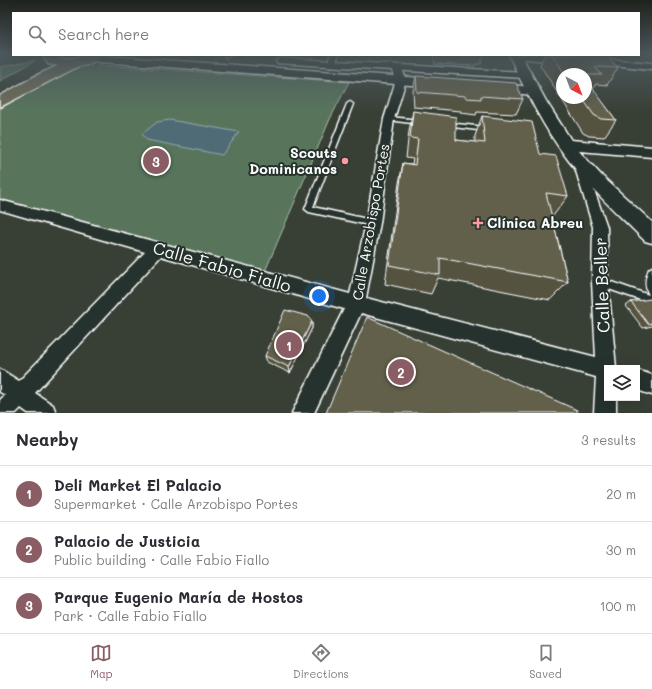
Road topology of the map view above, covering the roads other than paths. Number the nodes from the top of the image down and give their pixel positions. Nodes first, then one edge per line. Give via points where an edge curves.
1 (38, 73) edge
2 (53, 73) edge
3 (385, 73) edge
4 (396, 73) edge
5 (524, 73) edge
6 (399, 74) junction
7 (525, 76) junction
8 (447, 84) edge
9 (486, 87) edge
10 (533, 90) junction
11 (0, 101) edge
12 (350, 104) dead end
13 (389, 119) junction
14 (428, 123) edge
15 (443, 124) edge
16 (489, 129) edge
17 (566, 145) junction
18 (652, 152) edge
19 (579, 161) junction
20 (0, 205) edge
21 (373, 223) junction
22 (652, 235) edge
23 (158, 249) junction
24 (652, 271) edge
25 (600, 282) junction
26 (652, 293) edge
27 (652, 300) edge
28 (356, 304) junction
29 (606, 365) edge
30 (604, 368) edge
31 (0, 379) edge
32 (640, 381) edge
33 (652, 385) edge
34 (20, 394) junction
35 (605, 401) edge
36 (2, 413) edge
37 (45, 413) edge
38 (303, 413) edge
39 (605, 413) edge

1 - 11 main road
2 - 11 main road
3 - 6 street
4 - 6 street
5 - 7 main road
6 - 7 street
6 - 8 street
6 - 13 street, Calle Arzobispo Portes
7 - 10 main road
9 - 10 street
10 - 17 main road
12 - 21 lane via 309,209
13 - 14 lane
13 - 21 street, Calle Arzobispo Portes
15 - 16 lane
17 - 18 main road
17 - 19 main road
19 - 22 main road
19 - 25 street, Calle Beller via 600,227
20 - 23 street, Calle Fabio Fiallo
21 - 28 street, Calle Arzobispo Portes
23 - 28 street, Calle Fabio Fiallo
23 - 34 street
24 - 26 lane via 649,287
25 - 27 lane
25 - 29 street, Calle Beller
28 - 30 street, Calle Fabio Fiallo
28 - 38 street, Calle Arzobispo Portes
31 - 34 street
32 - 33 street
34 - 36 street
34 - 37 street
35 - 39 street, Calle Beller

